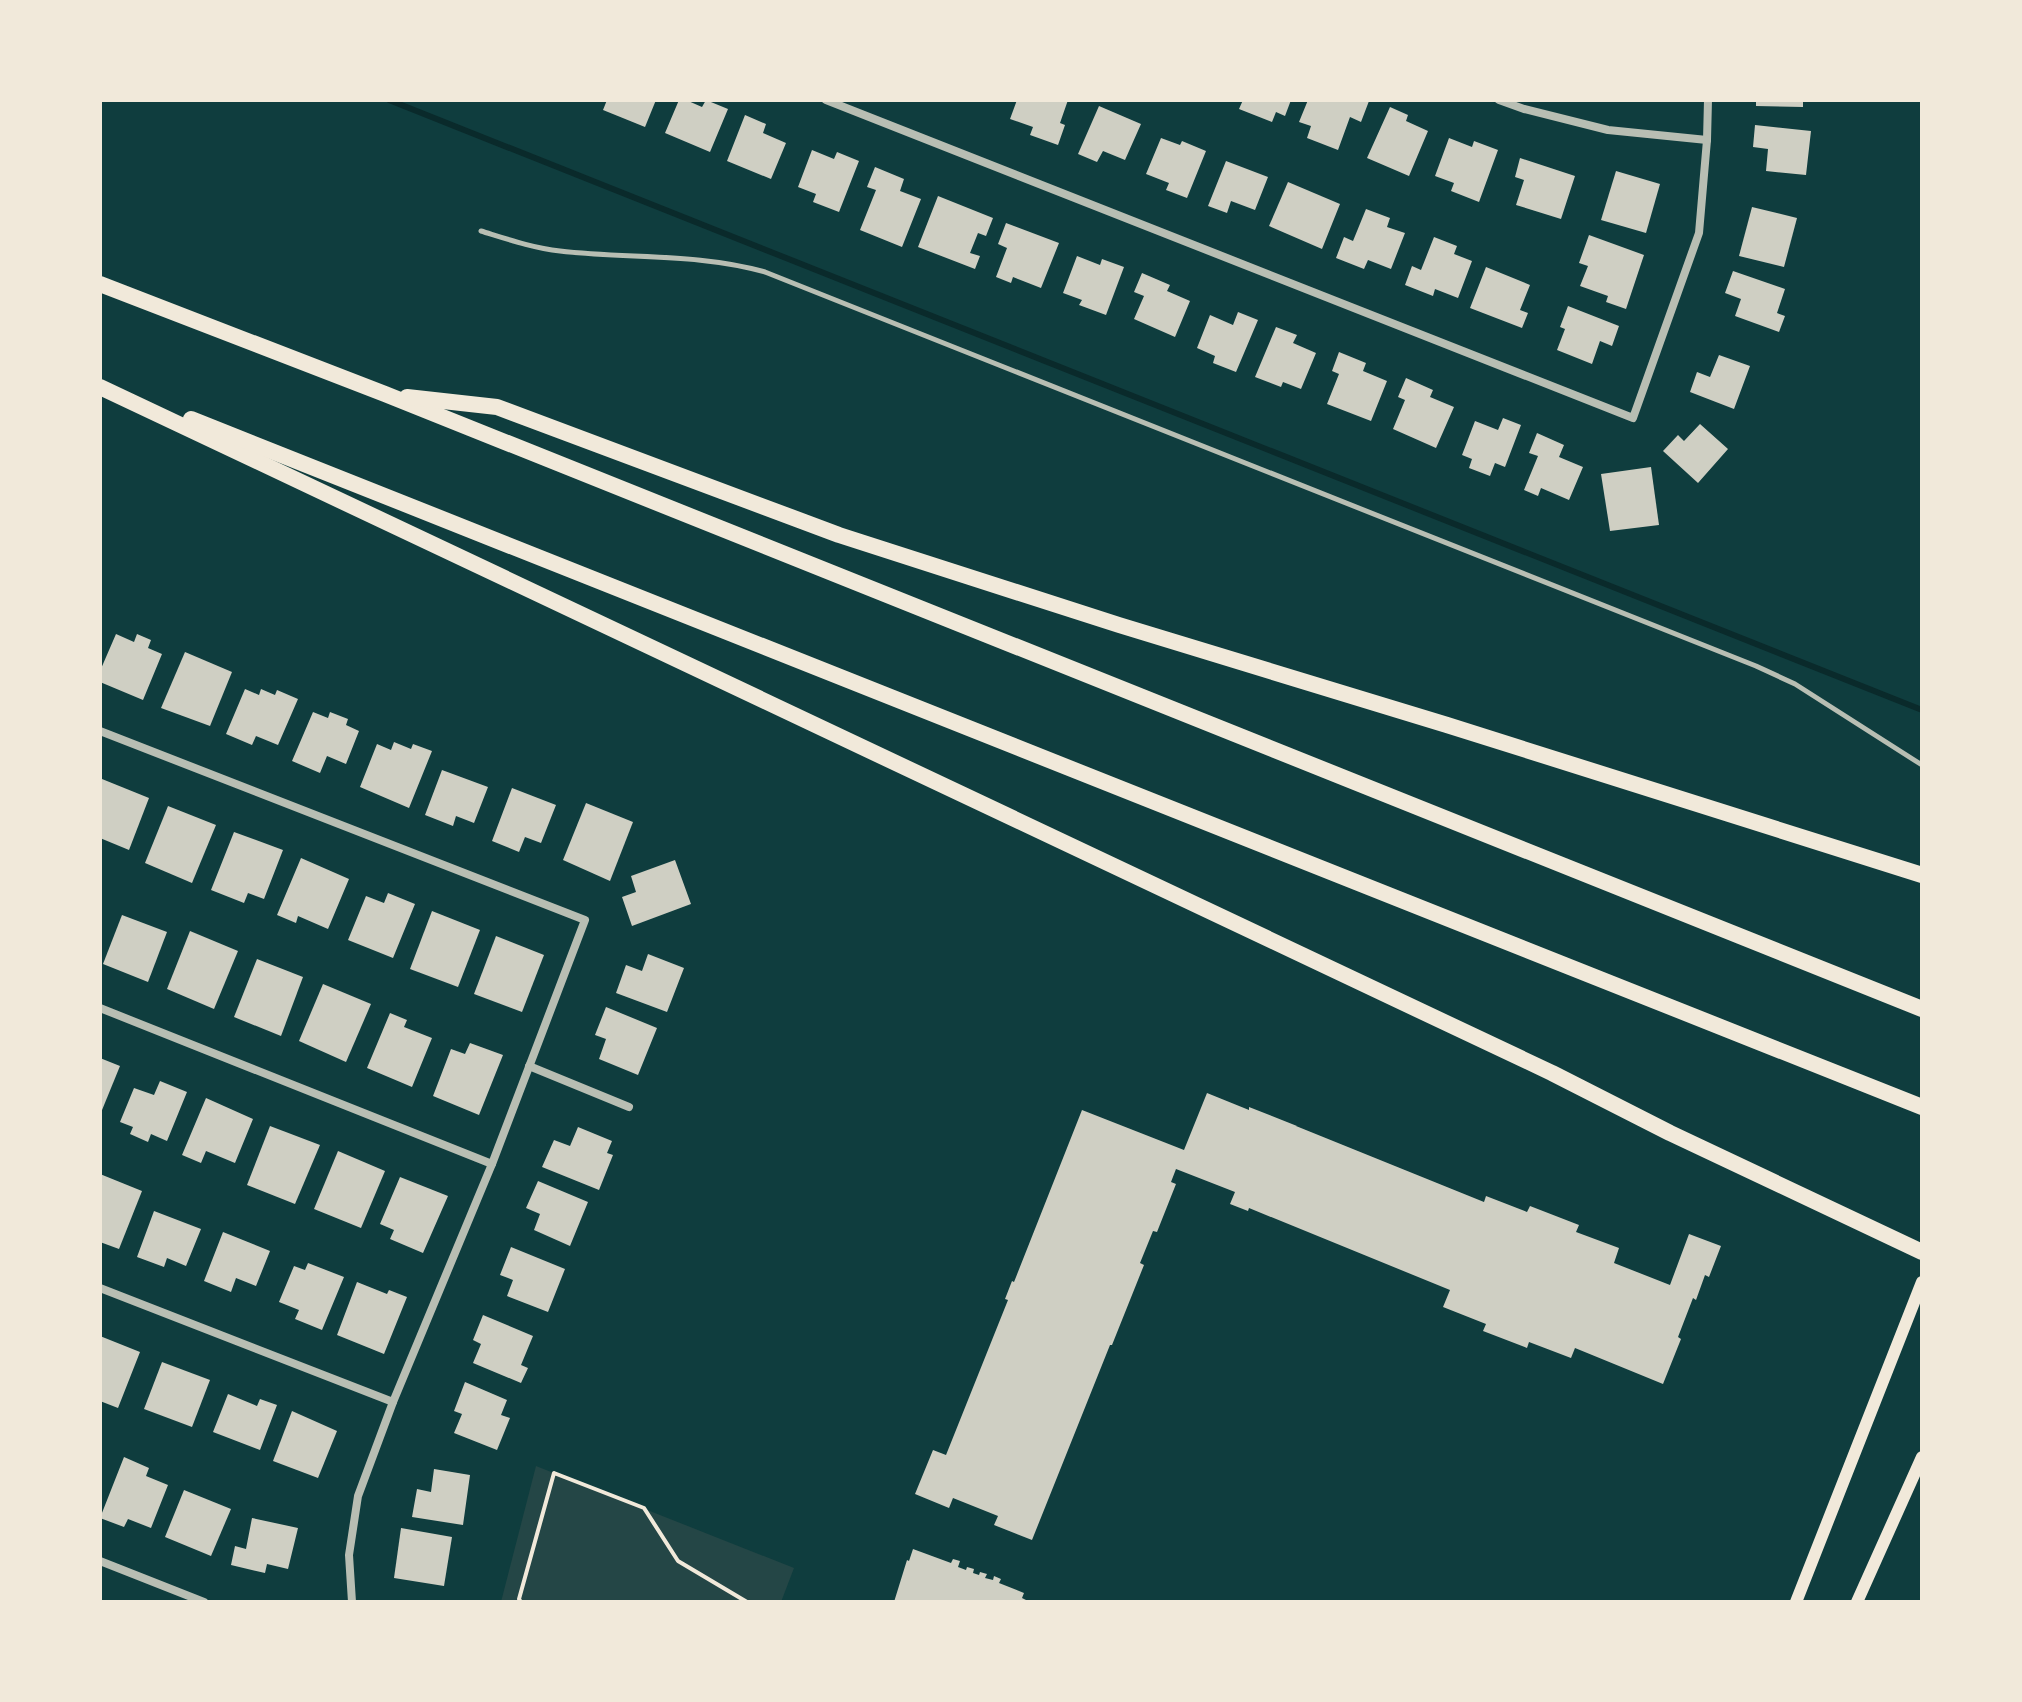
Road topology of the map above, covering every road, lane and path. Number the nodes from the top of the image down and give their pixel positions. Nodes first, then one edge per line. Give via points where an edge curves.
1 (826, 100) edge
2 (1499, 100) edge
3 (1708, 100) edge
4 (1707, 140) junction
5 (481, 231) dead end
6 (100, 284) edge
7 (100, 385) edge
8 (385, 394) junction
9 (100, 731) edge
10 (1922, 765) edge
11 (1922, 875) edge
12 (100, 1008) edge
13 (1922, 1009) edge
14 (529, 1066) junction
15 (629, 1107) dead end
16 (1922, 1107) edge
17 (492, 1164) junction
18 (1922, 1252) edge
19 (1922, 1282) edge
20 (100, 1288) edge
21 (393, 1402) junction
22 (1922, 1457) edge
23 (100, 1561) edge
24 (204, 1602) edge
25 (352, 1602) edge
26 (521, 1602) edge
27 (747, 1602) edge
28 (1796, 1602) edge
29 (1857, 1602) edge

1 - 4 street via 1633,418 1699,233
2 - 4 street via 1608,130
3 - 4 street
5 - 10 lane via 557,251 712,262 765,272 1756,666 1795,684
6 - 8 highway
7 - 16 highway
7 - 18 highway
8 - 11 highway via 497,407 839,535
8 - 13 highway
9 - 14 street via 585,920
12 - 17 street
14 - 15 street
14 - 17 street
17 - 21 street
19 - 28 main road
20 - 21 street
21 - 25 street via 358,1496 349,1555
22 - 29 main road
23 - 24 street
26 - 27 path via 554,1473 644,1508 678,1561

